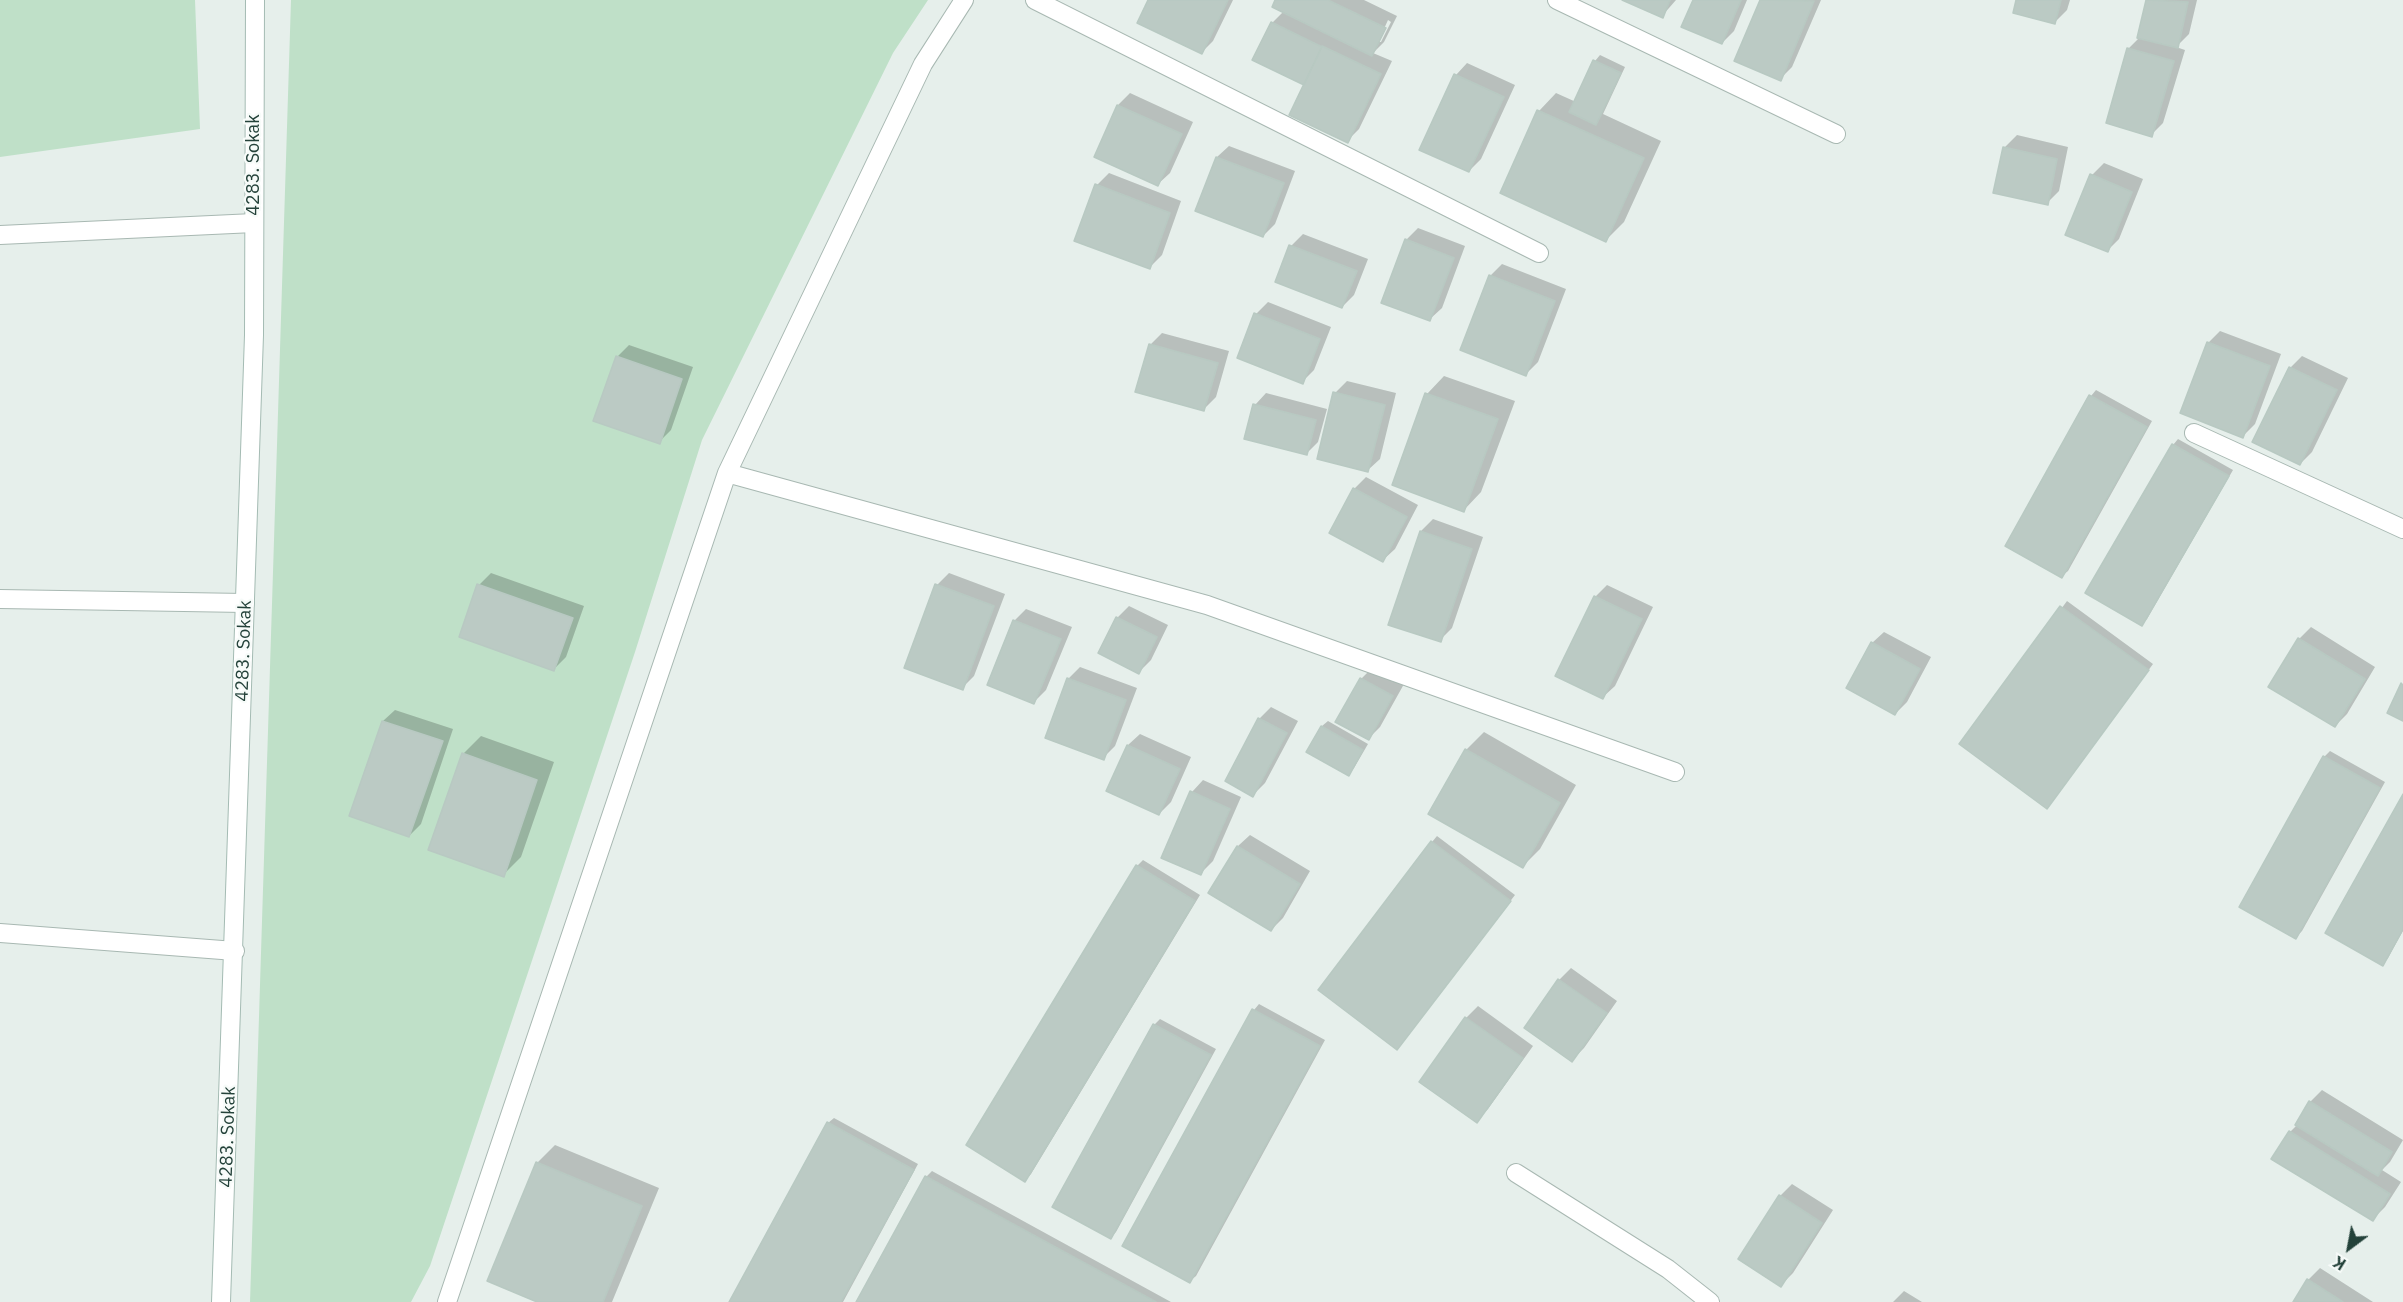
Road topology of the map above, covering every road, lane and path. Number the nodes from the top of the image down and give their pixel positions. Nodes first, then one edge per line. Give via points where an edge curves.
1 (255, 0) edge
2 (964, 0) edge
3 (1035, 0) edge
4 (1557, 0) edge
5 (1836, 134) dead end
6 (254, 223) junction
7 (0, 235) edge
8 (1539, 253) dead end
9 (2194, 433) dead end
10 (727, 473) junction
11 (2403, 529) edge
12 (0, 599) edge
13 (245, 603) junction
14 (1675, 772) dead end
15 (0, 933) edge
16 (235, 951) junction
17 (1516, 1173) dead end
18 (449, 1301) edge
19 (221, 1302) edge
20 (1710, 1302) edge

1 - 6 street, 4283. Sokak
2 - 10 street via 923,64
3 - 8 street
4 - 5 street
6 - 7 street
6 - 13 street, 4283. Sokak
9 - 11 street
10 - 14 street via 1207,605
10 - 18 street
12 - 13 street
13 - 16 street, 4283. Sokak
15 - 16 street
16 - 19 street, 4283. Sokak
17 - 20 street via 1668,1269

